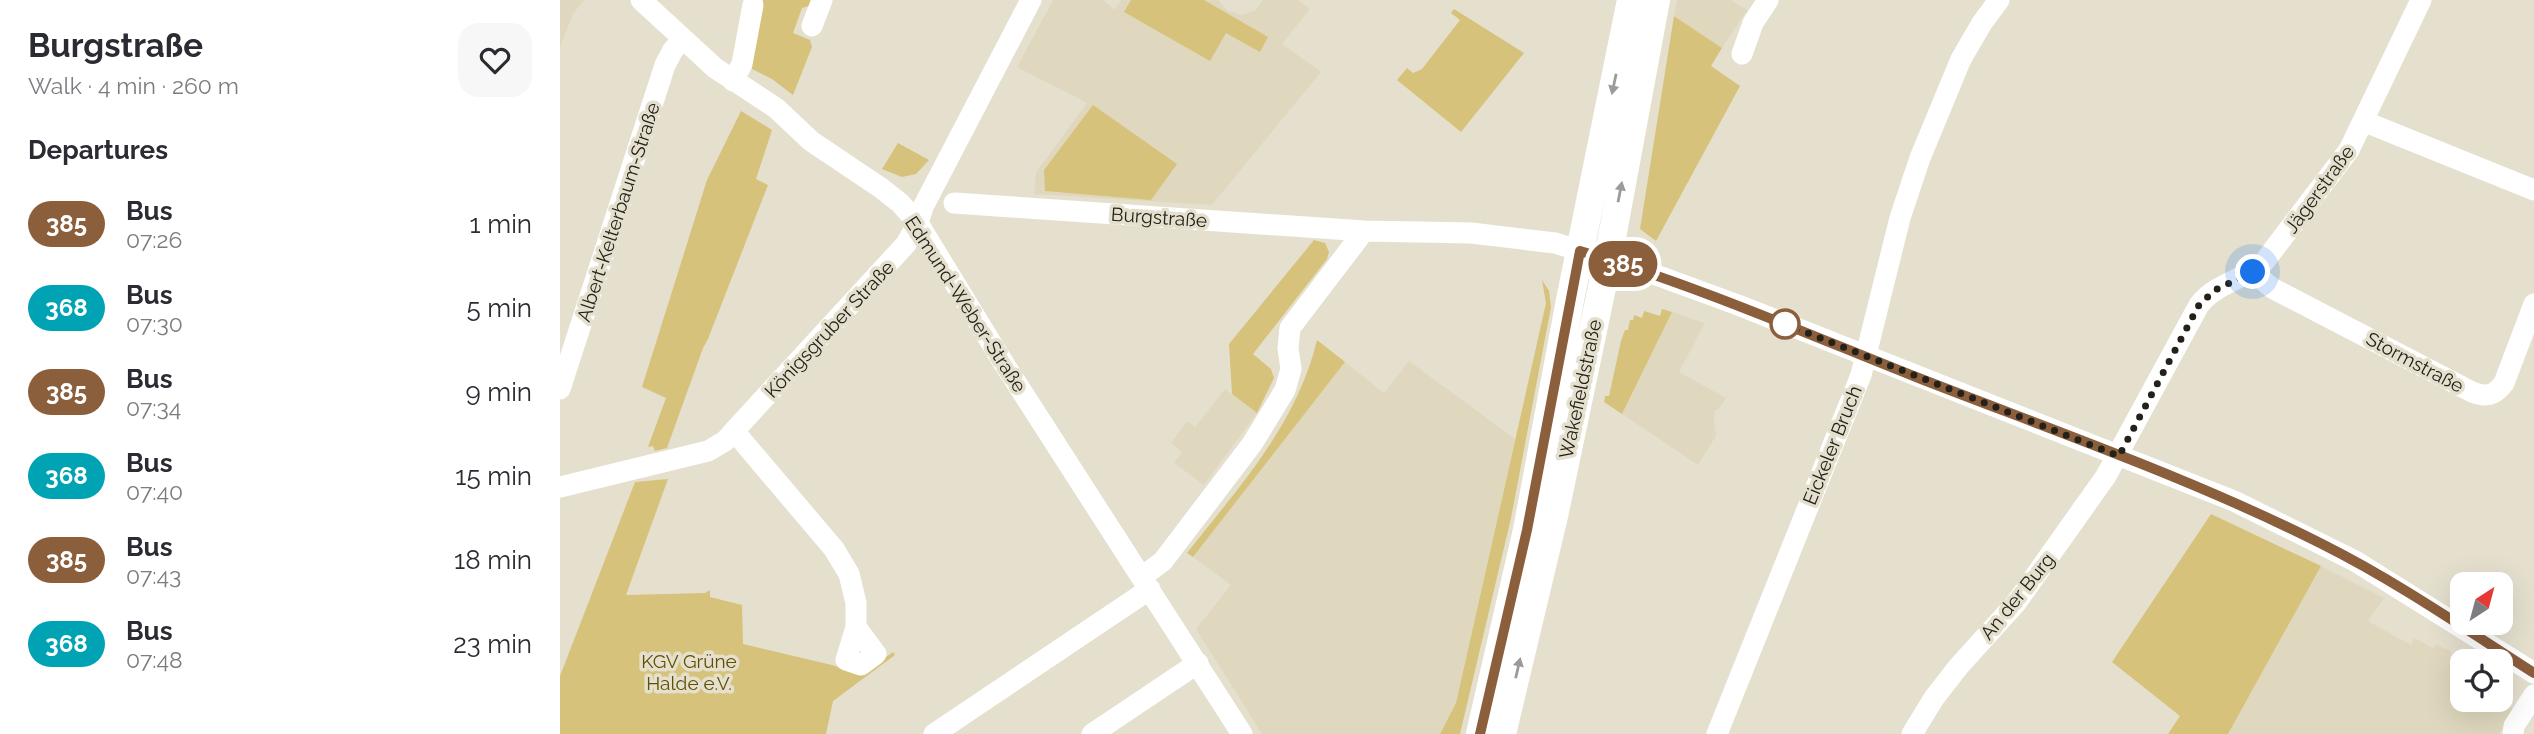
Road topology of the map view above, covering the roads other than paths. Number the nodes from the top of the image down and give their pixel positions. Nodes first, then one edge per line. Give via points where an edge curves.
1 (641, 0) edge
2 (822, 0) edge
3 (1031, 0) edge
4 (1631, 0) edge
5 (1656, 0) edge
6 (1768, 0) edge
7 (1999, 0) edge
8 (2421, 0) edge
9 (753, 5) dead end
10 (812, 26) dead end
11 (683, 38) junction
12 (1742, 54) dead end
13 (733, 81) junction
14 (2363, 121) junction
15 (2534, 190) edge
16 (954, 203) dead end
17 (918, 223) junction
18 (1364, 231) junction
19 (1580, 251) junction
20 (1608, 259) junction
21 (2253, 272) junction
22 (2534, 304) edge
23 (1865, 357) junction
24 (560, 389) edge
25 (734, 431) junction
26 (2119, 456) junction
27 (560, 487) edge
28 (1146, 583) junction
29 (856, 628) dead end
30 (1198, 663) junction
31 (2534, 673) edge
32 (2534, 695) edge
33 (2534, 720) edge
34 (934, 734) edge
35 (1092, 734) edge
36 (1242, 734) edge
37 (1480, 734) edge
38 (1502, 734) edge
39 (1717, 734) edge
40 (1912, 734) edge
41 (2513, 734) edge
42 (2522, 734) edge

1 - 11 street, Edmund-Weber-Straße
2 - 10 street
3 - 17 street, Königsgruber Straße
4 -> 19 main road, Wakefieldstraße
20 -> 5 main road, Wakefieldstraße
6 - 12 street via 1749,30
7 - 23 street, Eickeler Bruch via 1961,59 1920,158
8 - 14 street, Jägerstraße
9 - 13 street via 742,64
11 - 13 street, Edmund-Weber-Straße
11 - 24 street, Albert-Kelterbaum-Straße via 662,75
13 - 17 street, Edmund-Weber-Straße via 888,193
14 - 15 street
14 - 21 street, Jägerstraße via 2342,161
16 - 18 street, Burgstraße
17 - 25 street, Königsgruber Straße via 895,258
17 - 28 street, Edmund-Weber-Straße
18 - 19 street, Burgstraße via 1494,235
18 - 28 street via 1290,328 1291,369 1269,417
19 - 20 street, Burgstraße
19 - 37 main road, Wakefieldstraße via 1527,530
20 - 23 street, Burgstraße
38 -> 20 main road, Wakefieldstraße
21 - 22 street, Stormstraße via 2272,288 2487,396 2504,383
21 - 26 street, Jägerstraße via 2215,290 2199,305
23 - 26 street, Burgstraße
23 - 39 street, Eickeler Bruch
25 - 27 street, Königsgruber Straße via 708,451
25 - 29 street via 839,558 856,603
26 - 31 street, Burgstraße via 2234,501 2325,545
26 - 40 street, An der Burg via 2016,603 1959,666
28 - 30 street, Edmund-Weber-Straße
28 - 34 street
30 - 35 street
30 - 36 street, Edmund-Weber-Straße
32 - 41 street
33 - 42 street

